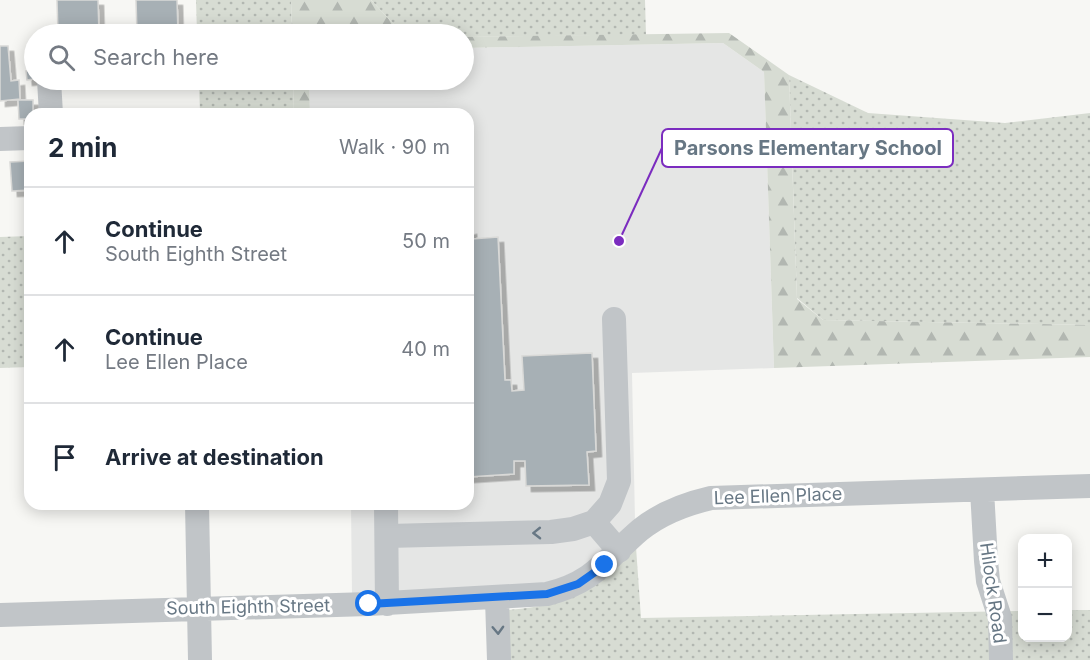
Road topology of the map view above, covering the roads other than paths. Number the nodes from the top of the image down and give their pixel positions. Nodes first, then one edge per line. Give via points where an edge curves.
1 (50, 90) edge
2 (51, 108) edge
3 (24, 138) edge
4 (0, 139) edge
5 (614, 319) dead end
6 (1090, 486) edge
7 (982, 490) junction
8 (197, 510) edge
9 (386, 510) edge
10 (594, 522) junction
11 (387, 536) junction
12 (619, 550) junction
13 (497, 599) junction
14 (387, 604) junction
15 (200, 608) junction
16 (0, 615) edge
17 (200, 660) edge
18 (499, 660) edge
19 (1001, 660) edge

1 - 2 street
3 - 4 street
5 - 10 street via 619,481 610,504
6 - 7 street, Lee Ellen Place
7 - 12 street, Lee Ellen Place via 711,498 656,518
7 - 19 street, Hilock Road via 988,581 1000,618
8 - 15 street
9 - 11 street
10 -> 11 street via 573,530 551,532
10 - 12 street
11 - 14 street
12 - 13 street, Lee Ellen Place via 593,575 563,590
13 - 14 street, South Eighth Street
13 -> 18 street
14 - 15 street, South Eighth Street
15 - 16 street, South Eighth Street
15 - 17 street

